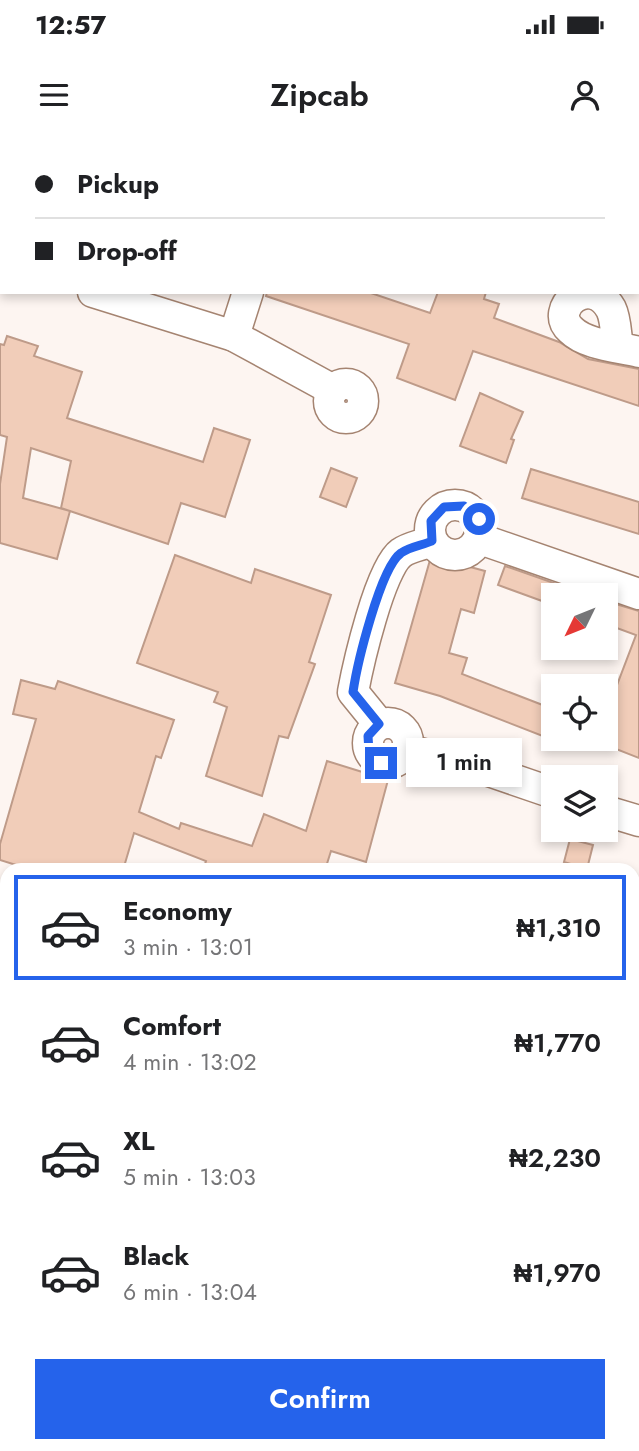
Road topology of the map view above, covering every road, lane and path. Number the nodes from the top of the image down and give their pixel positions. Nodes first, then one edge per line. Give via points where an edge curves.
1 (99, 294) edge
2 (247, 294) edge
3 (234, 337) junction
4 (333, 390) dead end
5 (480, 539) junction
6 (432, 541) junction
7 (639, 594) edge
8 (541, 789) edge
9 (618, 815) edge
10 (639, 821) edge

1 - 3 street
2 - 3 street
3 - 4 street
5 - 6 street via 466,554 447,555
5 - 6 street via 479,519 464,506 444,507 431,521
5 - 7 street
6 - 8 street via 400,553 385,578 358,661 353,692 379,724 368,736 369,752 381,763 397,762 408,750
9 - 10 street

